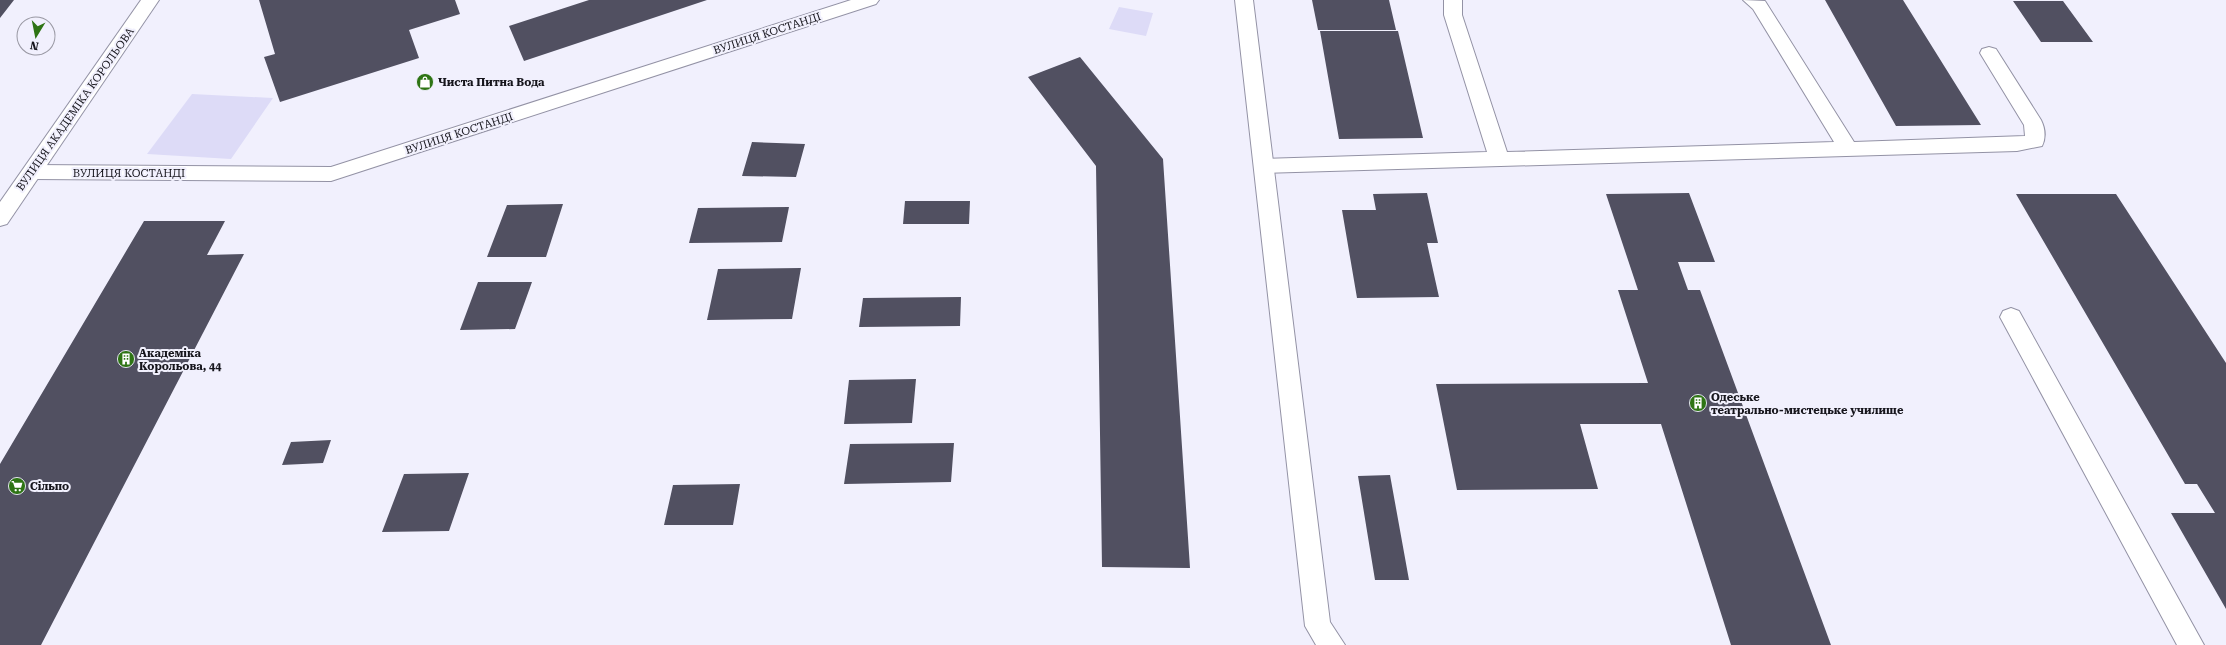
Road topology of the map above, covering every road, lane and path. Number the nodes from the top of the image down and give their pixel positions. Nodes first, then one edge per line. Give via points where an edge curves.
1 (150, 0) edge
2 (870, 0) edge
3 (1244, 0) edge
4 (1453, 0) edge
5 (1752, 0) edge
6 (1989, 54) dead end
7 (1848, 149) junction
8 (1499, 160) junction
9 (1264, 166) junction
10 (33, 172) junction
11 (0, 218) edge
12 (2012, 317) dead end
13 (1332, 645) edge
14 (2191, 645) edge

1 - 10 street, ВУЛИЦЯ АКАДЕМІКА КОРОЛЬОВА
2 - 10 street, ВУЛИЦЯ КОСТАНДІ via 332,174
3 - 9 street
4 - 8 street via 1453,15
5 - 7 street via 1759,6
6 - 7 street via 2034,125 2036,141 2017,144
7 - 8 street
8 - 9 street
9 - 13 street via 1318,626
10 - 11 street, ВУЛИЦЯ АКАДЕМІКА КОРОЛЬОВА
12 - 14 street

